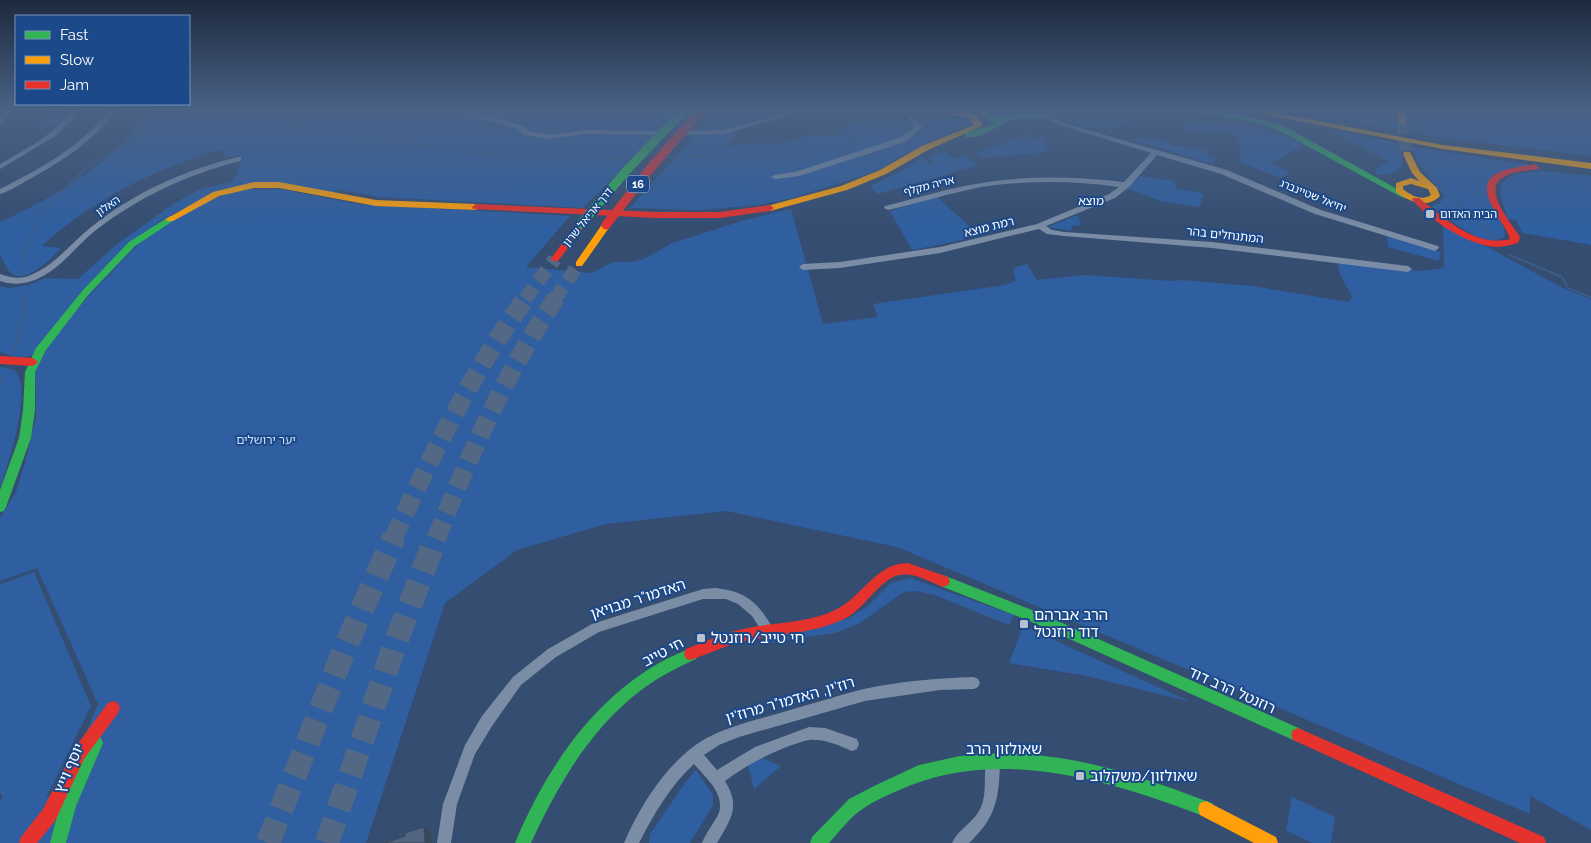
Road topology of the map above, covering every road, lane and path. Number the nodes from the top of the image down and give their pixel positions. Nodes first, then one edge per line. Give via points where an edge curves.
1 (28, 149) edge
2 (71, 149) edge
3 (647, 149) edge
4 (667, 149) edge
5 (872, 149) edge
6 (924, 149) edge
7 (930, 149) edge
8 (1150, 149) edge
9 (1320, 149) edge
10 (1460, 149) edge
11 (1519, 149) edge
12 (1156, 151) junction
13 (911, 156) junction
14 (1591, 158) edge
15 (238, 159) dead end
16 (0, 167) edge
17 (1591, 167) edge
18 (1365, 174) junction
19 (775, 177) dead end
20 (1405, 182) junction
21 (1126, 185) junction
22 (1430, 188) junction
23 (0, 192) edge
24 (1404, 195) junction
25 (1416, 200) junction
26 (1430, 201) junction
27 (888, 208) dead end
28 (1040, 226) junction
29 (1515, 241) junction
30 (1435, 248) dead end
31 (555, 259) tunnel mouth
32 (579, 264) tunnel mouth
33 (803, 268) dead end
34 (1408, 268) dead end
35 (0, 278) edge
36 (0, 360) edge
37 (33, 362) junction
38 (0, 507) edge
39 (911, 569) joint
40 (768, 631) junction
41 (974, 683) dead end
42 (852, 744) dead end
43 (694, 754) junction
44 (993, 761) junction
45 (715, 780) junction
46 (1236, 824) junction
47 (26, 843) edge
48 (58, 843) edge
49 (444, 843) edge
50 (523, 843) edge
51 (631, 843) edge
52 (709, 843) edge
53 (818, 843) edge
54 (959, 843) edge
55 (1258, 843) edge
56 (1270, 843) edge
57 (1538, 843) edge

1 - 16 street
2 - 23 street
3 - 31 main road, דרך אריאל שרון / 16, bridge
4 - 32 main road, דרך אריאל שרון / 16, bridge
5 - 19 street
6 - 13 main road
7 - 13 main road
8 - 12 street, יחיאל שטיינברג
9 - 18 main road
10 - 17 main road
11 - 14 main road
12 - 21 street, רמת מוצא
12 - 30 street, יחיאל שטיינברג via 1224,172 1318,212
13 - 37 main road via 867,180 835,191 778,207 720,215 376,203 279,185 241,187 191,205 137,240 75,305
15 - 35 street, האלון via 188,174 132,203 95,228 39,275 16,281
17 - 29 main road via 1527,167 1494,177 1489,194
18 - 20 main road via 1386,182
18 - 24 main road
20 - 22 main road via 1417,182
20 - 22 main road via 1411,175 1409,159
20 - 24 main road via 1398,187
21 - 27 street, אריה מקלף via 1058,180 1000,182
21 - 28 street, רמת מוצא via 1102,202
22 - 26 main road via 1436,196
24 - 25 main road
25 - 26 main road
25 - 29 main road via 1450,225 1487,244 1505,247
26 - 29 street via 1430,207 1441,217 1475,238 1499,244
28 - 33 street, רמת מוצא via 930,251
28 - 34 street, המתנחלים בהר via 1050,232 1064,234 1212,246
36 - 37 main road
37 - 38 main road via 25,438
39 - 40 main road, חי טייב via 886,574 860,601 840,614
39 - 57 main road, רוזנטל הרב דוד via 1037,618
40 - 49 street, האדמו"ר מבויאן via 755,609 742,600 722,593 703,594 596,628 552,653 517,681 486,721 470,750 450,804
40 - 50 main road, חי טייב via 719,642 692,653 620,697 567,756 542,799
41 - 43 street, רוז'ין, האדמו"ר מרוז'ין via 940,684 865,695 739,731 715,740
42 - 45 street via 814,733 794,738 744,759
43 - 45 street
43 - 51 street, רוז'ין, האדמו"ר מרוז'ין via 666,783
44 - 46 main road, שאולזון הרב via 1041,763 1118,778 1164,793
44 - 53 main road, שאולזון הרב via 947,765 897,780 846,812
44 - 54 street via 988,812
45 - 52 street via 728,799 727,808
46 - 55 main road, שאולזון הרב
46 - 56 main road, שאולזון הרב
47 - 48 main road, יוסף וייץ via 44,823 75,761 113,708 80,778 59,831

